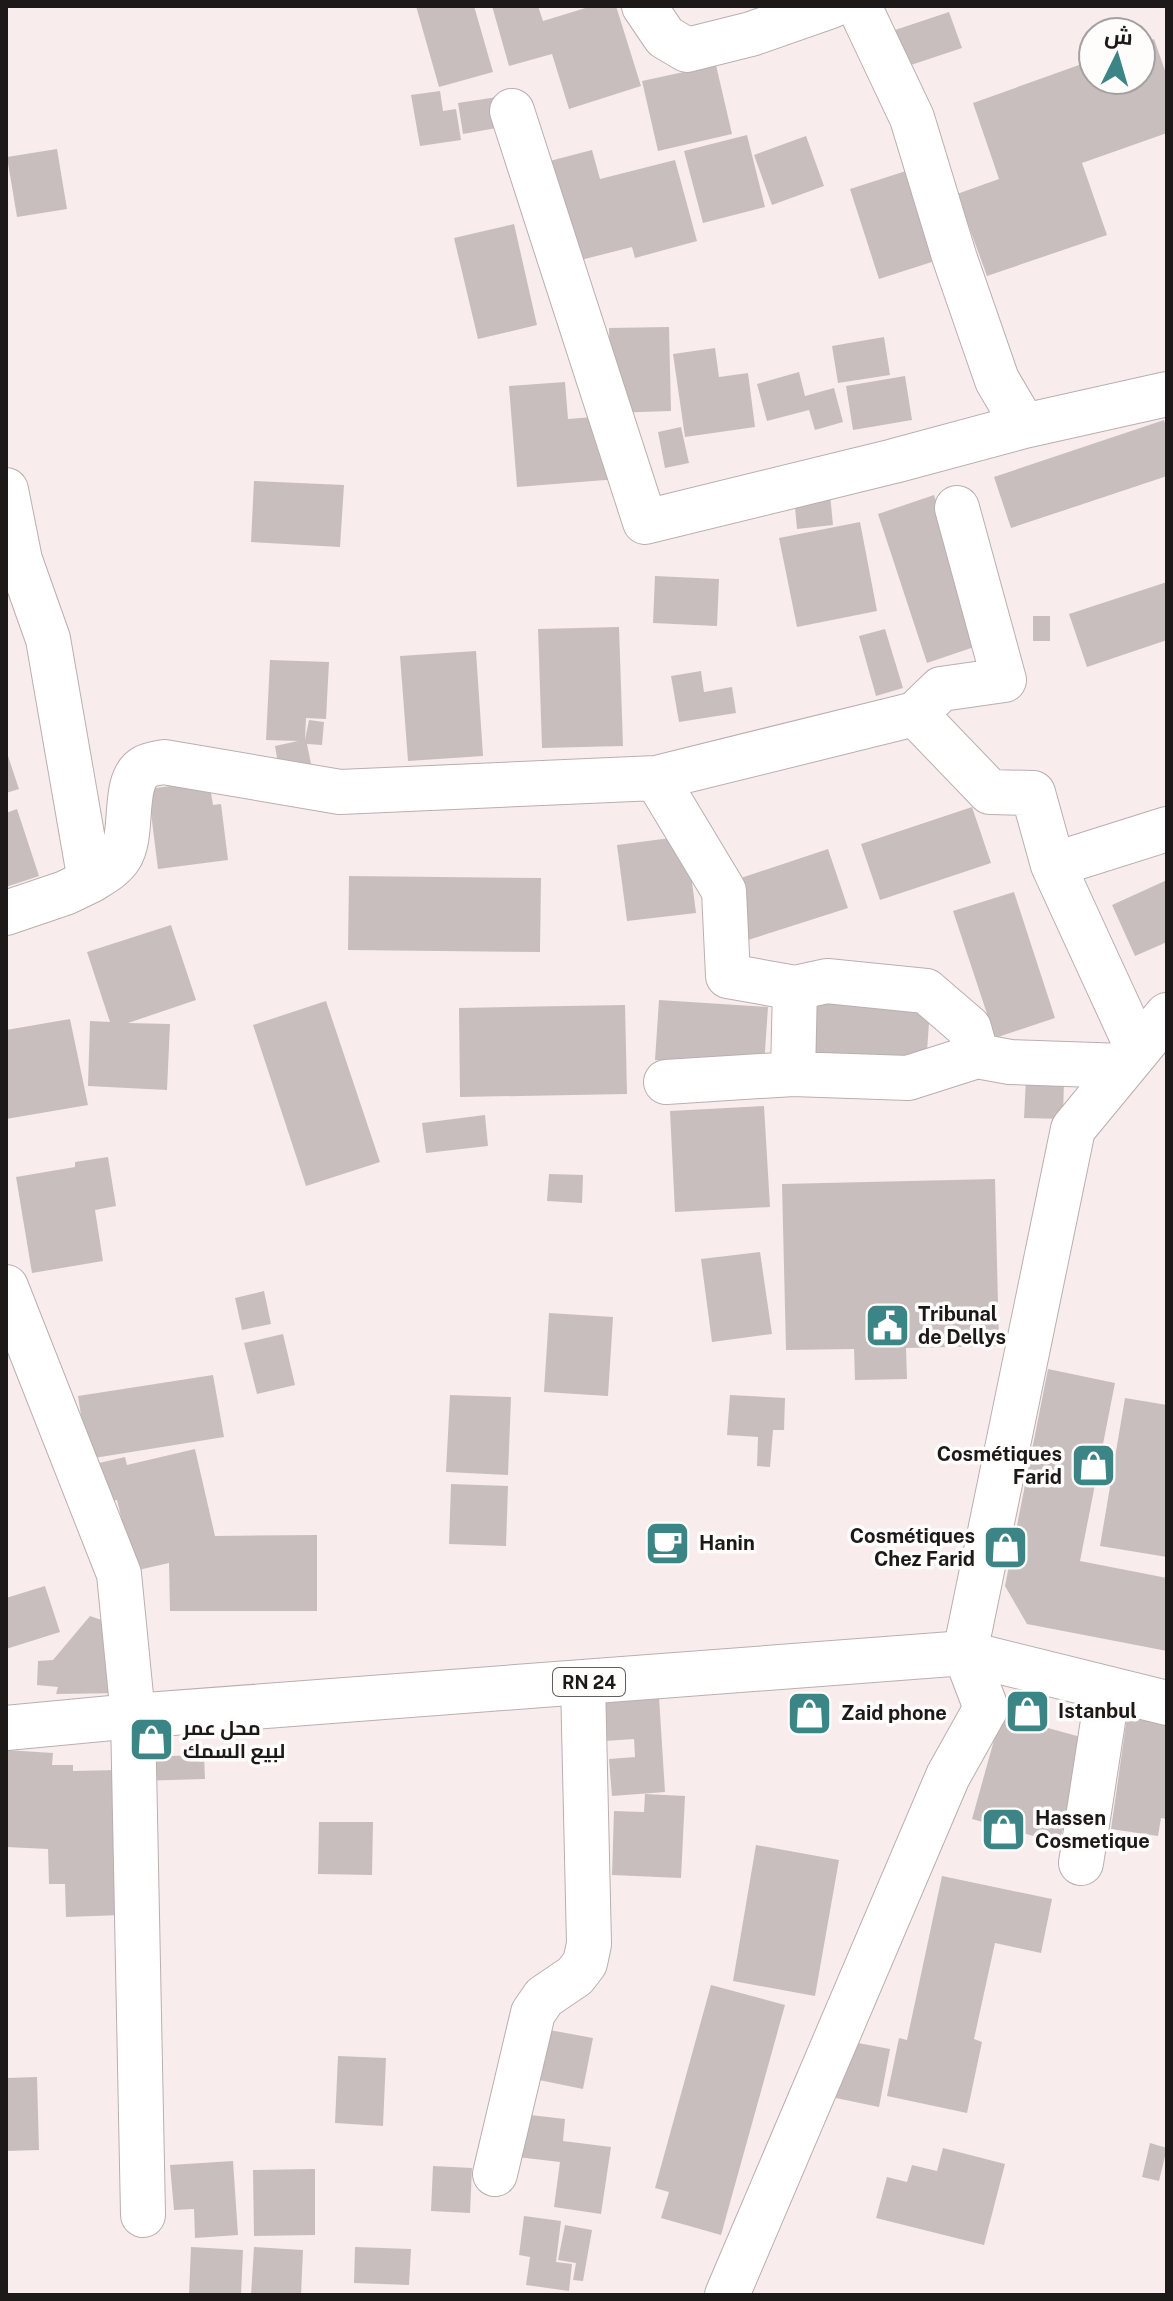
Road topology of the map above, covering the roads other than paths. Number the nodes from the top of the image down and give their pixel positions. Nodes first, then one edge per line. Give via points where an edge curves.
1 (644, 6) edge
2 (831, 6) edge
3 (859, 6) edge
4 (512, 111) dead end
5 (1167, 394) edge
6 (1024, 426) junction
7 (6, 490) edge
8 (957, 508) dead end
9 (915, 714) junction
10 (656, 778) junction
11 (1167, 829) edge
12 (1053, 865) junction
13 (90, 881) junction
14 (6, 913) edge
15 (795, 988) junction
16 (1167, 1015) edge
17 (977, 1056) junction
18 (1131, 1058) junction
19 (793, 1074) junction
20 (666, 1082) dead end
21 (6, 1287) edge
22 (965, 1653) junction
23 (583, 1683) junction
24 (1108, 1689) junction
25 (1167, 1703) edge
26 (133, 1716) junction
27 (6, 1728) edge
28 (1081, 1863) dead end
29 (495, 2174) dead end
30 (143, 2215) dead end
31 (727, 2295) edge

1 - 2 street via 665,37 687,50
3 - 6 street via 912,118 997,380
4 - 6 street via 645,522
5 - 6 street
7 - 13 street via 20,560 48,639
8 - 9 street via 1004,680 941,689
9 - 10 street
9 - 12 street via 990,792 1033,793
10 - 13 street via 340,792 164,762 144,767 133,781 122,854
10 - 15 street via 724,891 728,976
11 - 12 street
12 - 18 street
13 - 14 street
15 - 17 street via 827,981 926,991 969,1028
15 - 19 street
16 - 18 street
17 - 18 street via 1010,1062
17 - 19 street via 908,1078
18 - 22 street via 1073,1129
19 - 20 street
21 - 26 street via 119,1574
22 - 23 street, RN 24
22 - 24 street, RN 24
22 - 31 street via 986,1708 948,1776
23 - 26 street, RN 24
23 - 29 street via 589,1944 575,1976 544,1997 533,2013
24 - 25 street, RN 24
24 - 28 street
26 - 27 street, RN 24
26 - 30 street

